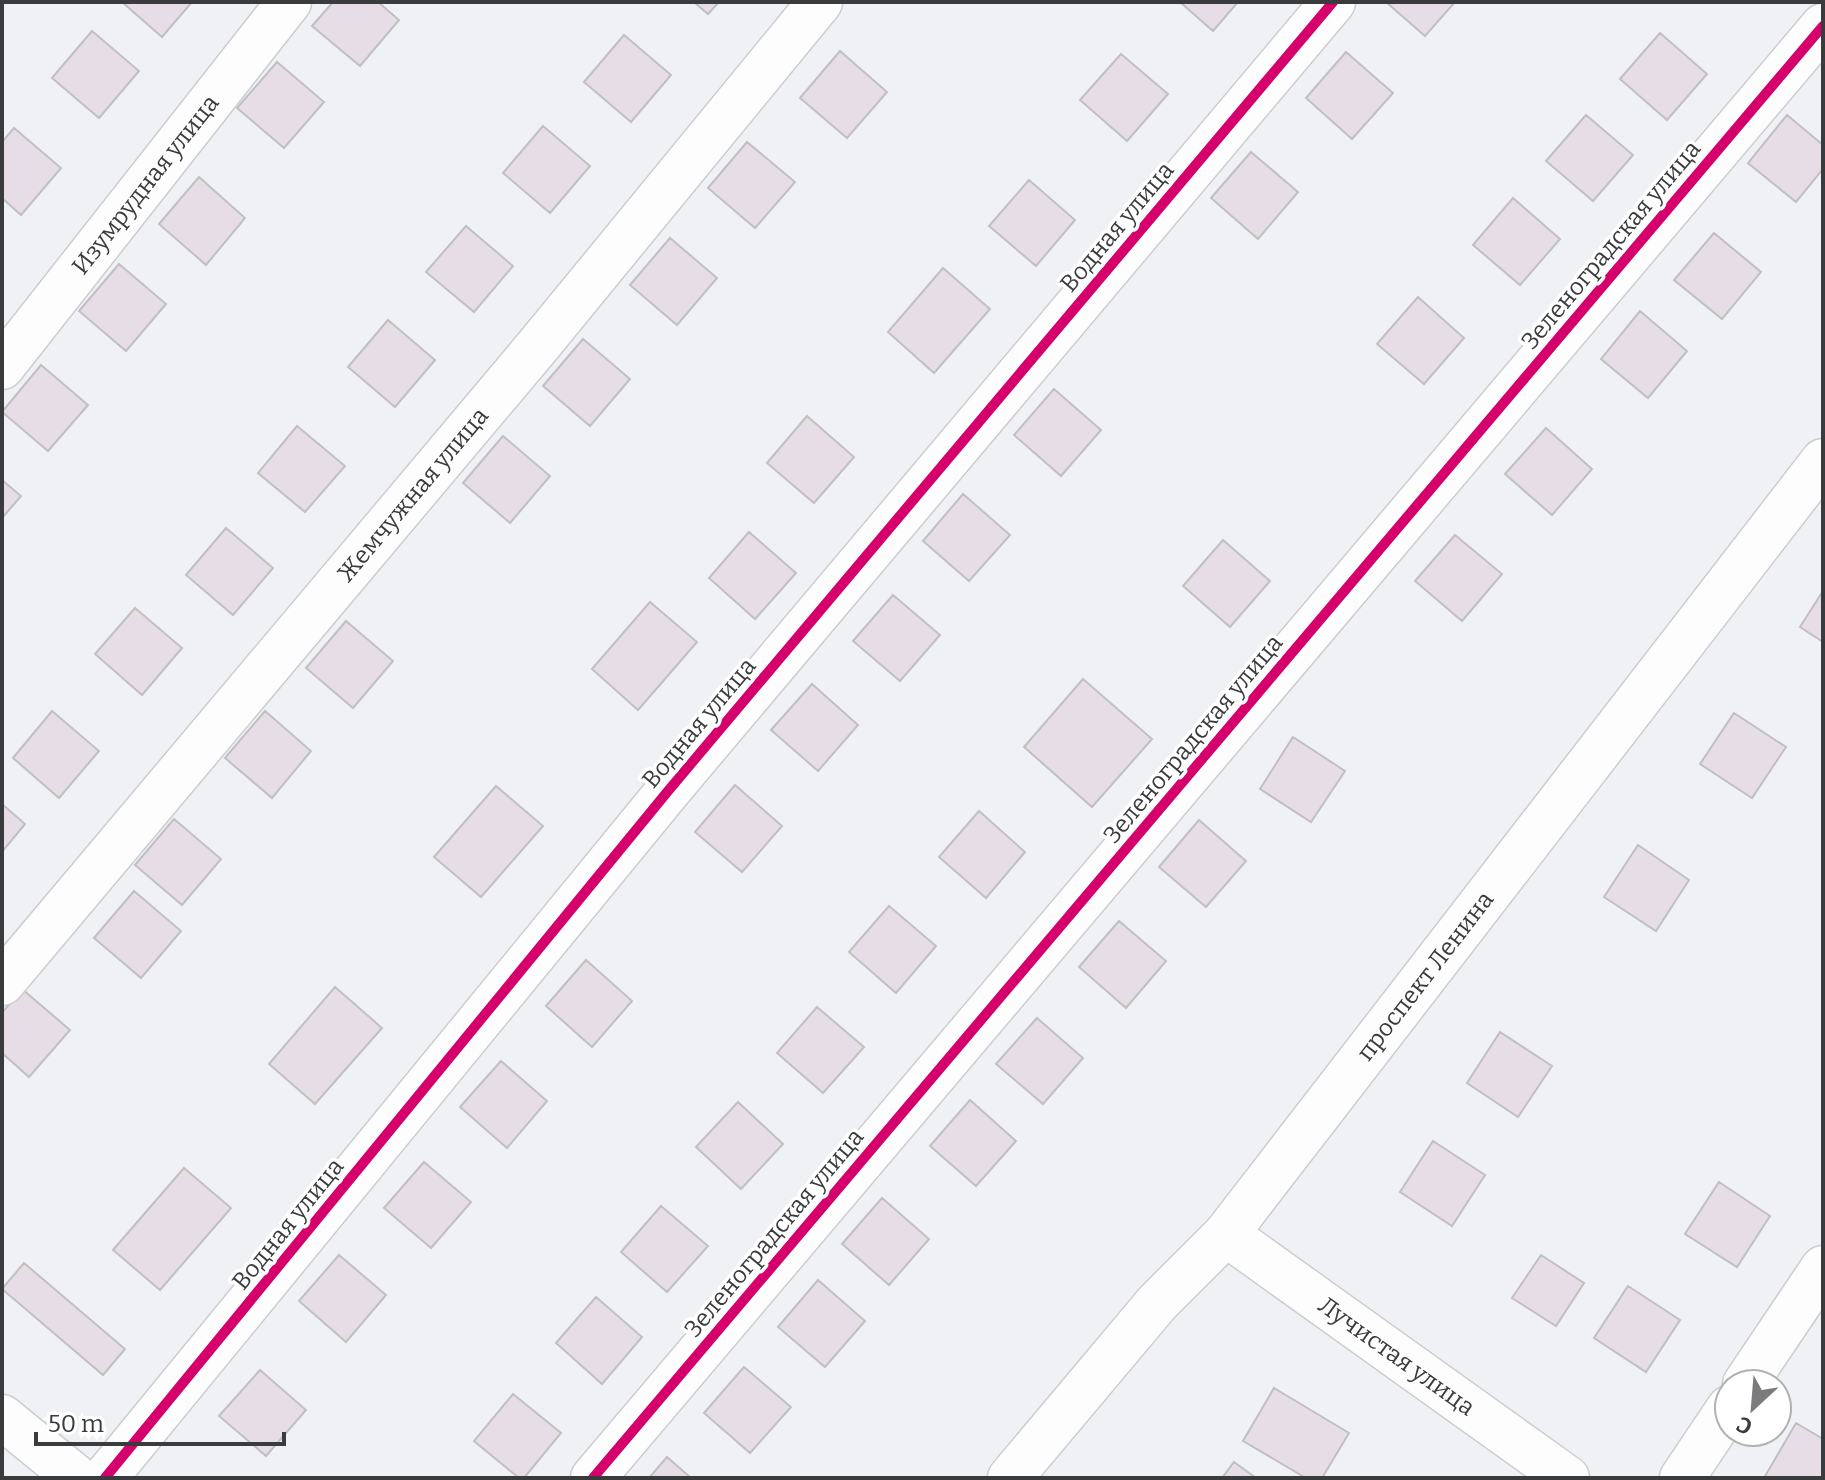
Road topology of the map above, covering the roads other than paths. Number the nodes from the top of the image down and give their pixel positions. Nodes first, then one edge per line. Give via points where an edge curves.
1 (289, 2) edge
2 (820, 2) edge
3 (1333, 2) edge
4 (1823, 26) edge
5 (2, 367) edge
6 (1823, 461) edge
7 (2, 983) edge
8 (1226, 1234) junction
9 (1823, 1268) edge
10 (1756, 1368) edge
11 (2, 1417) edge
12 (1713, 1432) edge
13 (77, 1478) edge
14 (105, 1478) edge
15 (593, 1478) edge
16 (1010, 1478) edge
17 (1567, 1478) edge
18 (1682, 1478) edge

1 - 5 street, Изумрудная улица
2 - 7 street, Жемчужная улица
3 - 14 street, Водная улица via 668,791
4 - 15 street, Зеленоградская улица
6 - 8 street, проспект Ленина
8 - 16 street, проспект Ленина via 1157,1303
8 - 17 street, Лучистая улица
9 - 10 street
11 - 13 street
12 - 18 street

